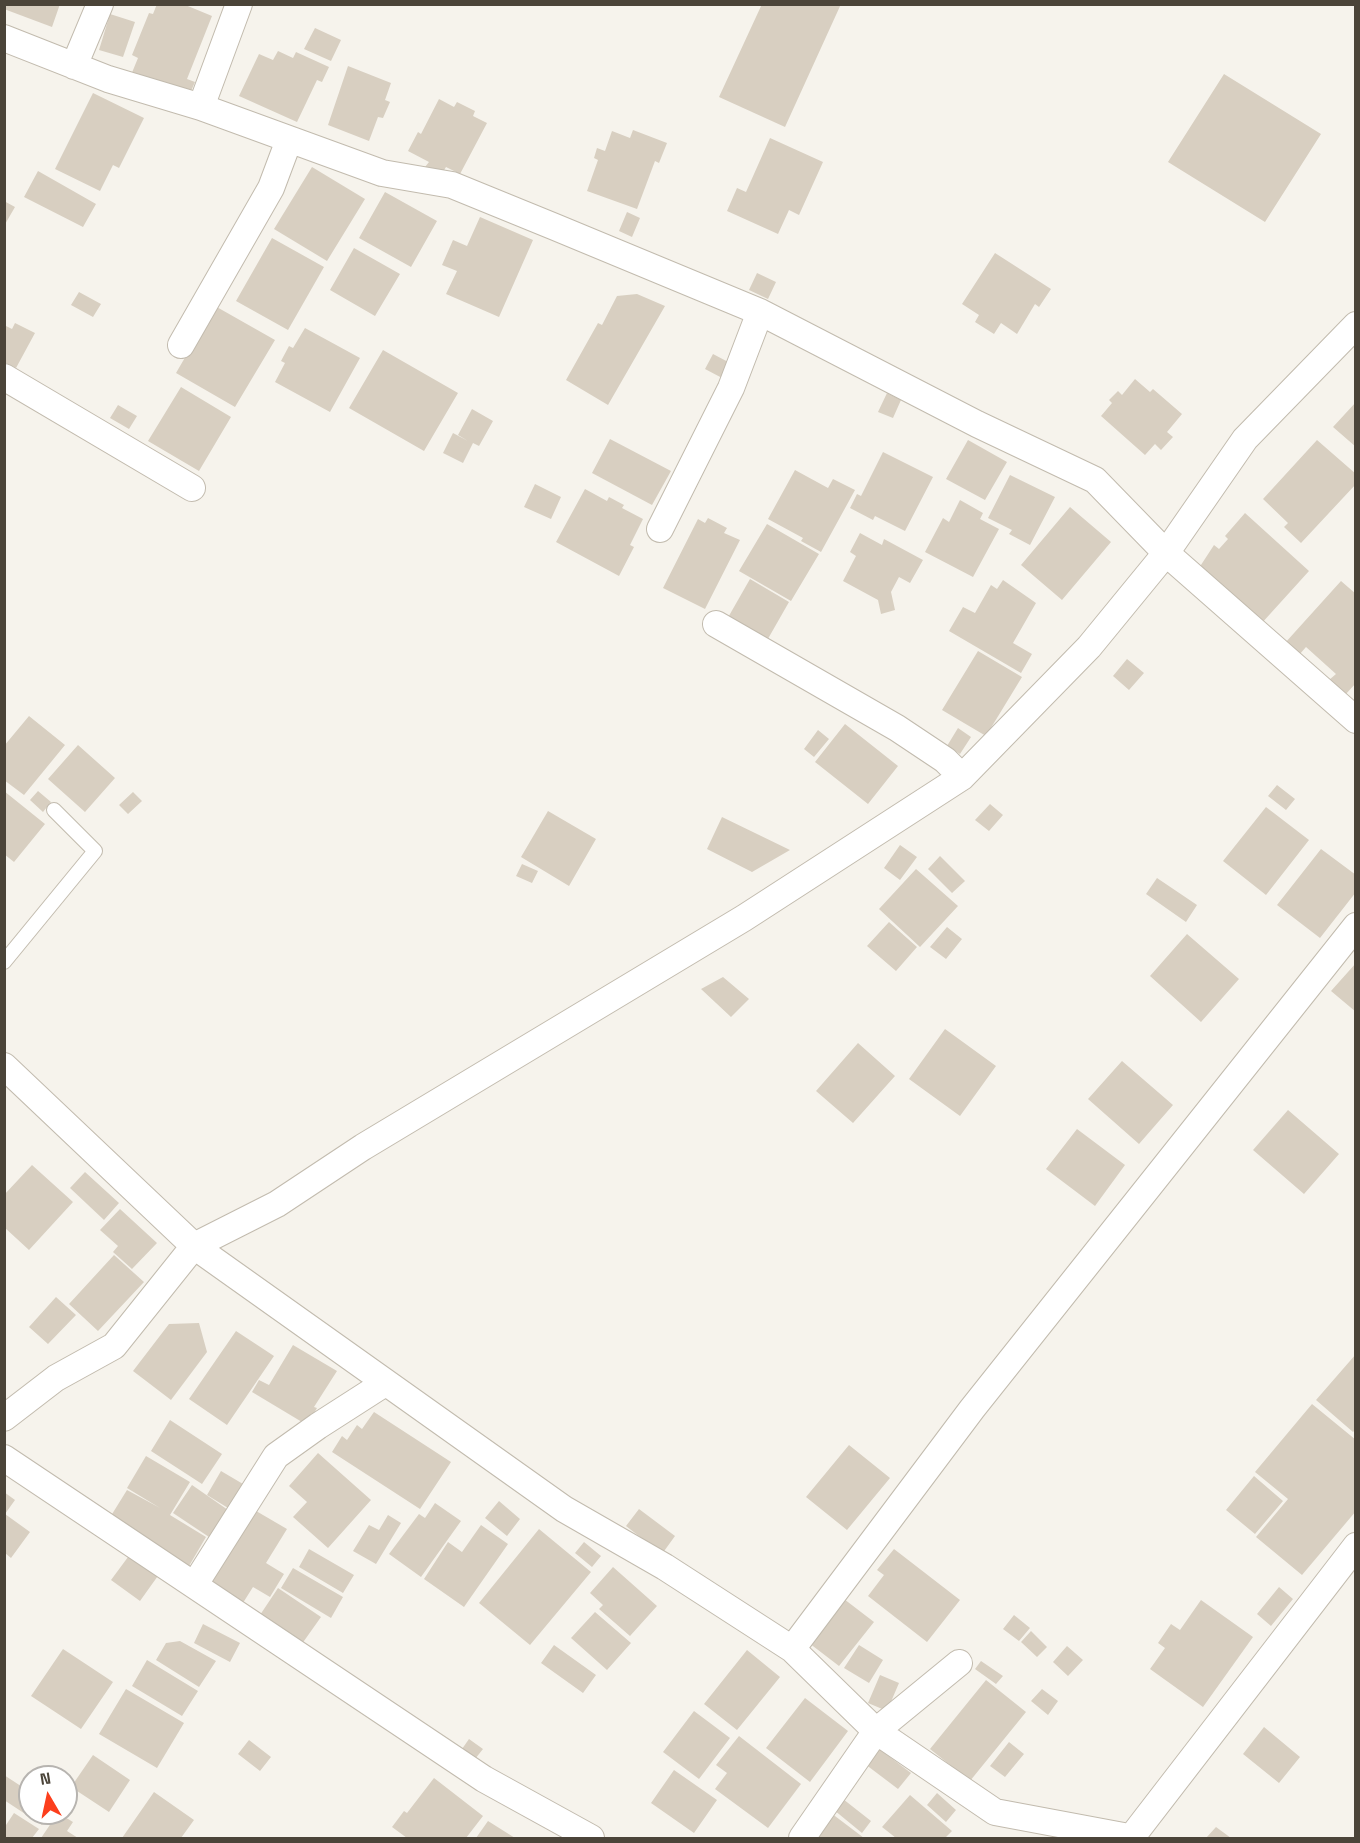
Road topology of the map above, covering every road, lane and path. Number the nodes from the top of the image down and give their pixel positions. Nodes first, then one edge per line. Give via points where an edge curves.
1 (100, 4) edge
2 (239, 4) edge
3 (4, 39) edge
4 (75, 66) junction
5 (201, 107) junction
6 (289, 140) junction
7 (760, 312) junction
8 (1356, 325) edge
9 (181, 345) dead end
10 (4, 377) edge
11 (192, 488) dead end
12 (660, 529) dead end
13 (1166, 553) junction
14 (716, 624) dead end
15 (1355, 717) edge
16 (962, 777) junction
17 (54, 810) dead end
18 (1356, 926) edge
19 (4, 962) edge
20 (4, 1066) edge
21 (194, 1246) junction
22 (385, 1383) junction
23 (4, 1418) edge
24 (4, 1458) edge
25 (1356, 1546) edge
26 (195, 1584) junction
27 (792, 1649) junction
28 (959, 1663) dead end
29 (876, 1731) junction
30 (1132, 1838) edge
31 (591, 1839) edge
32 (802, 1839) edge

1 - 4 street
2 - 5 street
3 - 4 street
4 - 5 street
5 - 6 street
6 - 7 street via 382,173 452,185
6 - 9 street via 271,188
7 - 12 street via 731,388
7 - 13 street via 1095,480
8 - 13 street via 1245,439
10 - 11 street
13 - 15 street
13 - 16 street via 1089,647
14 - 16 street via 897,728 945,760
16 - 21 street via 744,918 363,1147 277,1204
17 - 19 lane via 95,851
18 - 27 street via 972,1409
20 - 21 street
21 - 22 street
21 - 23 street via 114,1346 56,1378
22 - 26 street via 276,1456
22 - 27 street via 564,1509 665,1567
24 - 26 street
25 - 30 street
26 - 31 street via 484,1779
27 - 29 street
28 - 29 street
29 - 30 street via 995,1812
29 - 32 street

